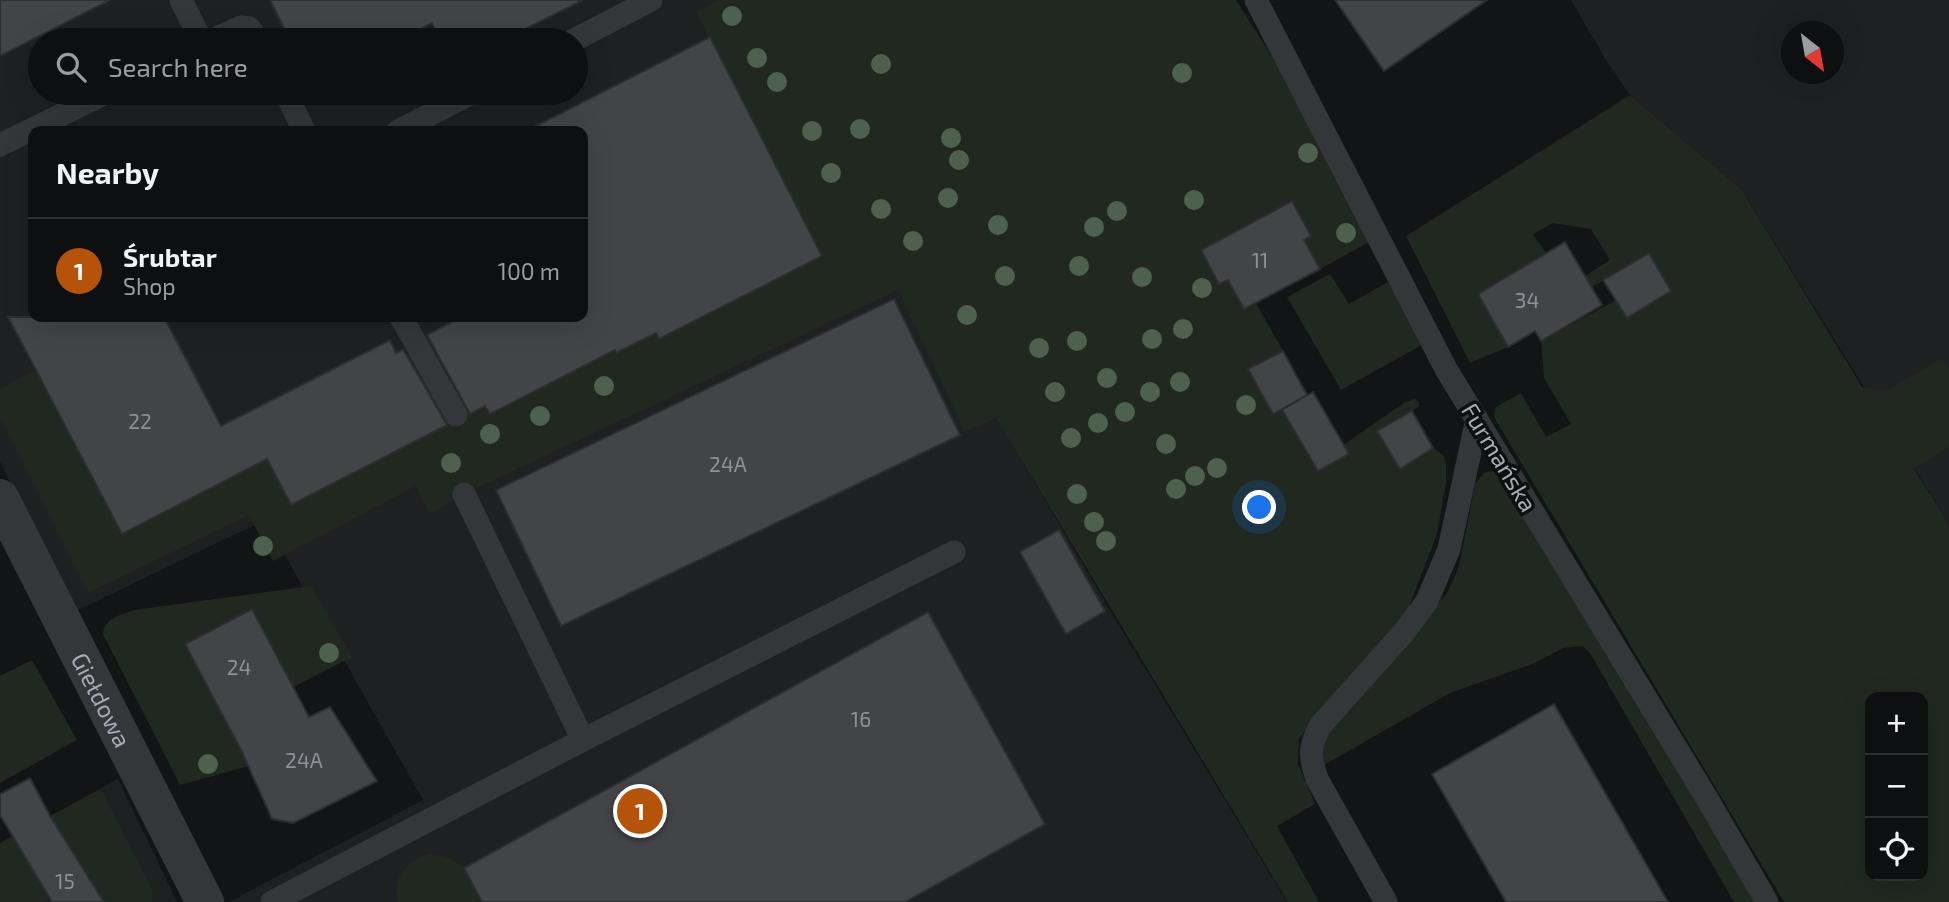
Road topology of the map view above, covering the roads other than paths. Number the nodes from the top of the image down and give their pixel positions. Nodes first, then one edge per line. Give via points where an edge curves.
1 (181, 0) edge
2 (651, 0) edge
3 (1256, 0) edge
4 (195, 28) edge
5 (588, 32) edge
6 (82, 105) edge
7 (291, 105) edge
8 (449, 105) edge
9 (39, 126) edge
10 (302, 126) edge
11 (408, 126) edge
12 (28, 131) edge
13 (0, 145) edge
14 (404, 322) edge
15 (456, 415) dead end
16 (1477, 419) junction
17 (464, 494) dead end
18 (0, 498) edge
19 (954, 552) dead end
20 (583, 740) junction
21 (205, 902) edge
22 (272, 902) edge
23 (1386, 902) edge
24 (1767, 902) edge

1 - 4 lane
2 - 5 lane
3 - 16 lane, Furmańska
6 - 9 lane
7 - 10 lane
8 - 11 lane
12 - 13 lane
14 - 15 lane
16 - 23 lane via 1449,549 1427,601 1320,726 1311,744 1317,779
16 - 24 lane, Furmańska
17 - 20 lane
18 - 21 street, Giełdowa
19 - 20 lane
20 - 22 lane

